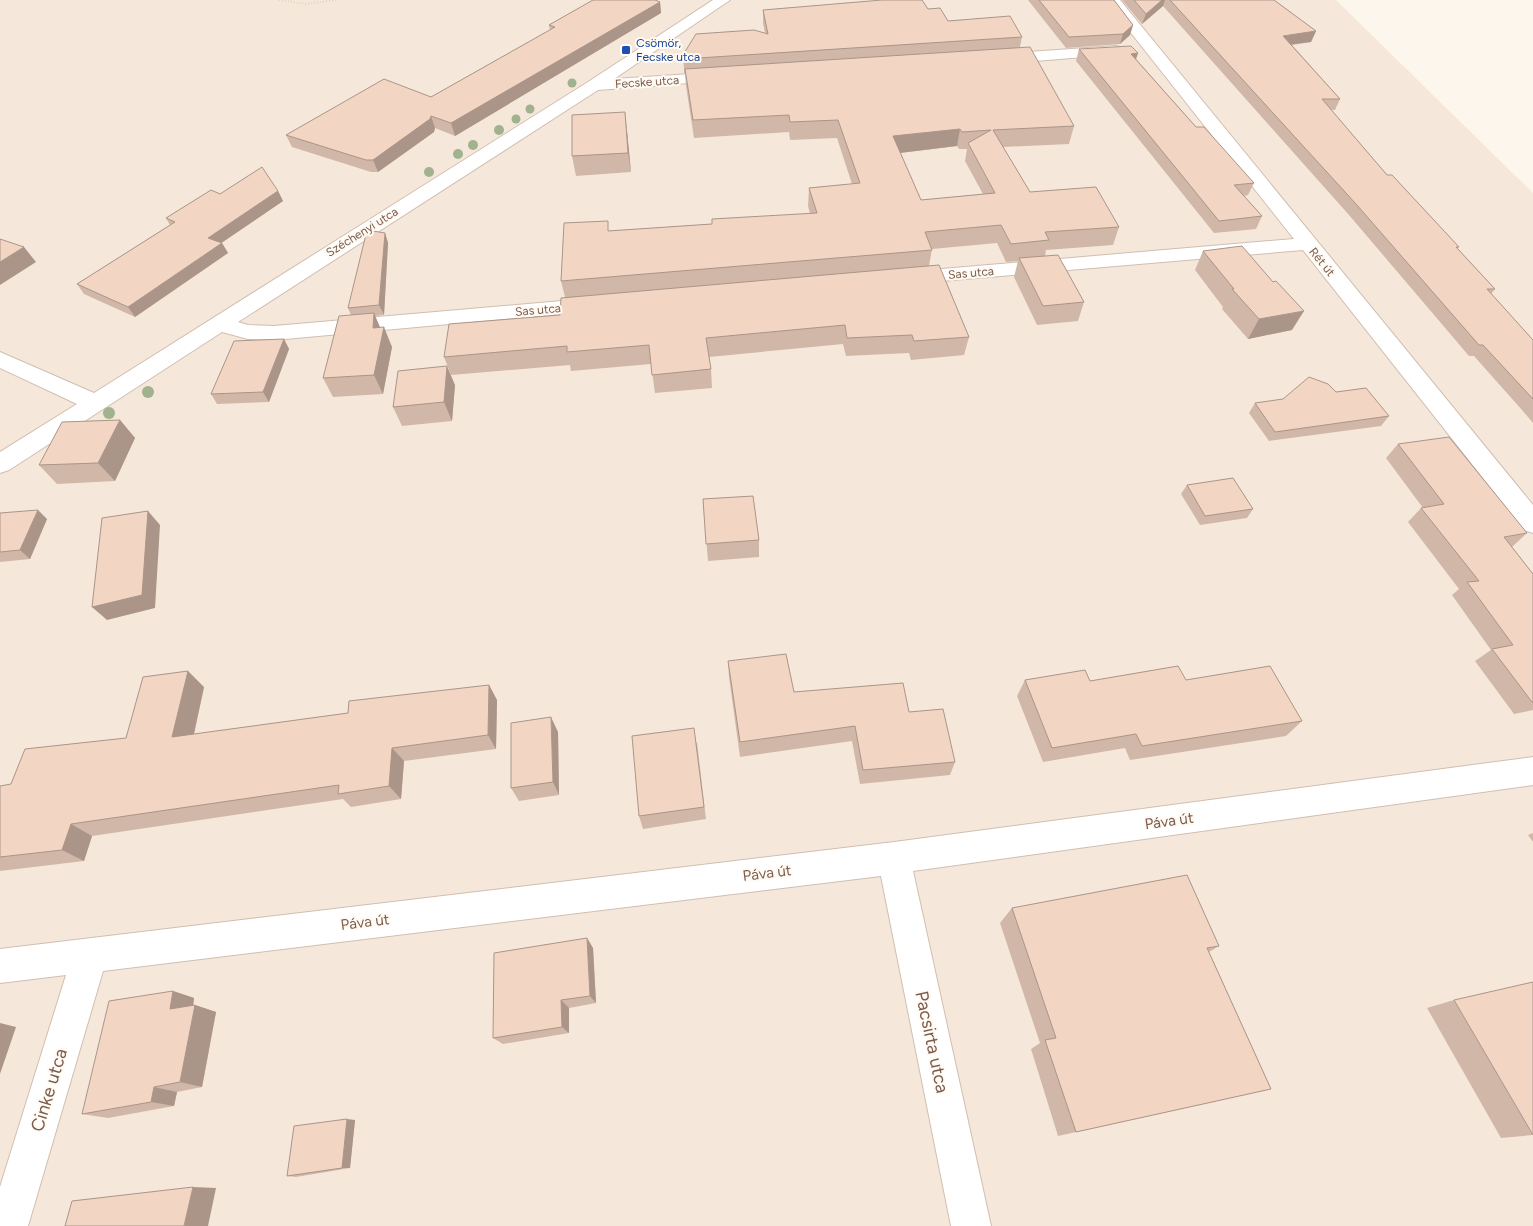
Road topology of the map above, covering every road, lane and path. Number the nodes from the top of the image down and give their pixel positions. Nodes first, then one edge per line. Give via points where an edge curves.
1 (280, 0) edge
2 (336, 0) edge
3 (722, 0) edge
4 (1112, 0) edge
5 (1150, 49) junction
6 (982, 60) edge
7 (734, 76) edge
8 (594, 86) junction
9 (1308, 244) junction
10 (890, 280) edge
11 (612, 304) edge
12 (217, 324) junction
13 (0, 359) edge
14 (96, 403) junction
15 (0, 464) edge
16 (1533, 523) edge
17 (1533, 771) edge
18 (894, 858) junction
19 (90, 955) junction
20 (0, 966) edge
21 (8, 1226) edge
22 (971, 1226) edge

1 - 2 path via 306,4
3 - 8 street, Széchenyi utca
4 - 5 street, Rét út
5 - 6 street
5 - 9 street, Rét út
7 - 8 street, Fecske utca
8 - 12 street, Széchenyi utca
9 - 10 street, Sas utca
9 - 16 street, Rét út
11 - 12 street, Sas utca via 274,333 248,332
12 - 14 street, Széchenyi utca
13 - 14 street
14 - 15 street, Széchenyi utca
17 - 18 street, Páva út
18 - 19 street, Páva út
18 - 22 street, Pacsirta utca
19 - 20 street, Páva út
19 - 21 street, Cinke utca

